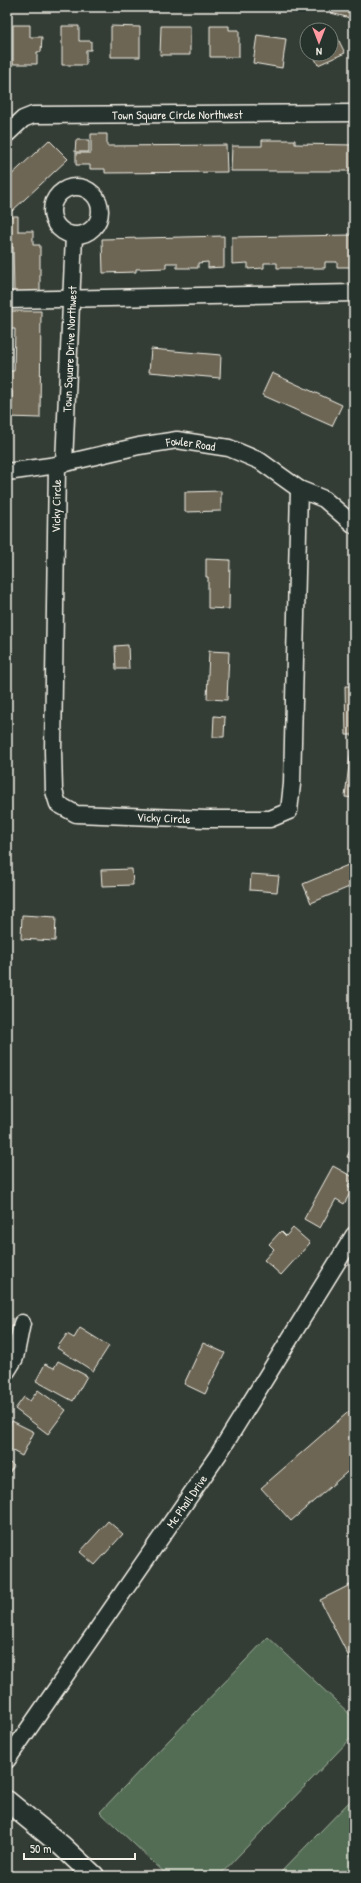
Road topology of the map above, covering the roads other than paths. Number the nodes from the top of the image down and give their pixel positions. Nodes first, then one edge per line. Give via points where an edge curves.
1 (354, 113) edge
2 (7, 134) edge
3 (74, 236) dead end
4 (354, 293) edge
5 (71, 299) junction
6 (7, 300) edge
7 (61, 464) junction
8 (7, 472) edge
9 (299, 489) junction
10 (354, 525) edge
11 (354, 1235) edge
12 (22, 1323) dead end
13 (7, 1371) edge
14 (7, 1760) edge
15 (7, 1801) edge
16 (94, 1876) edge

1 - 2 street, Town Square Circle Northwest via 33,115 23,119
3 - 5 street, Town Square Drive Northwest
4 - 5 street
5 - 6 street
5 - 7 street, Town Square Drive Northwest
7 - 8 street, Fowler Road
7 - 9 street, Fowler Road via 177,440 229,448 260,461
7 - 9 street, Vicky Circle via 52,751 54,791 58,804 76,814 270,819 289,811 292,784
9 - 10 street, Fowler Road via 324,499
11 - 14 street, Mc Phail Drive via 218,1455
12 - 13 street via 16,1358
15 - 16 main road

